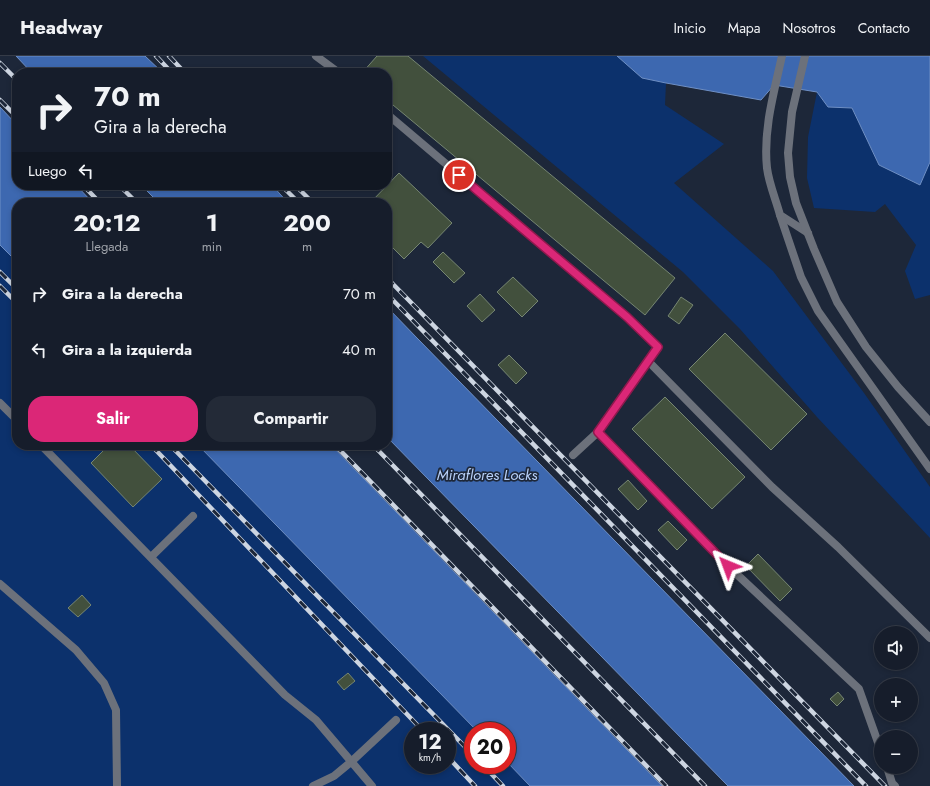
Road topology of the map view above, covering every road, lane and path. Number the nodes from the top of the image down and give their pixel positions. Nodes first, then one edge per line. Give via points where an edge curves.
1 (316, 56) edge
2 (782, 56) edge
3 (805, 56) edge
4 (332, 68) edge
5 (392, 118) edge
6 (780, 215) junction
7 (808, 233) junction
8 (648, 361) junction
9 (0, 403) edge
10 (12, 415) edge
11 (930, 422) edge
12 (598, 432) junction
13 (46, 450) edge
14 (573, 455) dead end
15 (930, 469) edge
16 (193, 516) dead end
17 (151, 557) junction
18 (0, 584) edge
19 (930, 638) edge
20 (396, 720) dead end
21 (874, 731) edge
22 (351, 762) junction
23 (889, 774) edge
24 (117, 786) edge
25 (313, 786) edge
26 (372, 786) edge
27 (895, 786) edge

1 - 4 lane
2 - 6 lane via 766,142 767,169
3 - 7 lane via 792,112 788,153 796,203
5 - 8 lane via 627,317 658,347
6 - 7 lane
6 - 15 lane via 801,277 818,311
7 - 11 lane via 837,302 866,347 898,388
8 - 12 lane
8 - 19 lane via 772,487 838,547
9 - 10 lane
12 - 14 lane
12 - 21 lane via 728,566 859,689
13 - 17 lane
16 - 17 lane
17 - 22 lane via 285,695 316,720
18 - 24 lane via 76,650 104,683 116,710
20 - 22 lane
22 - 25 lane via 334,776
22 - 26 lane
23 - 27 lane

